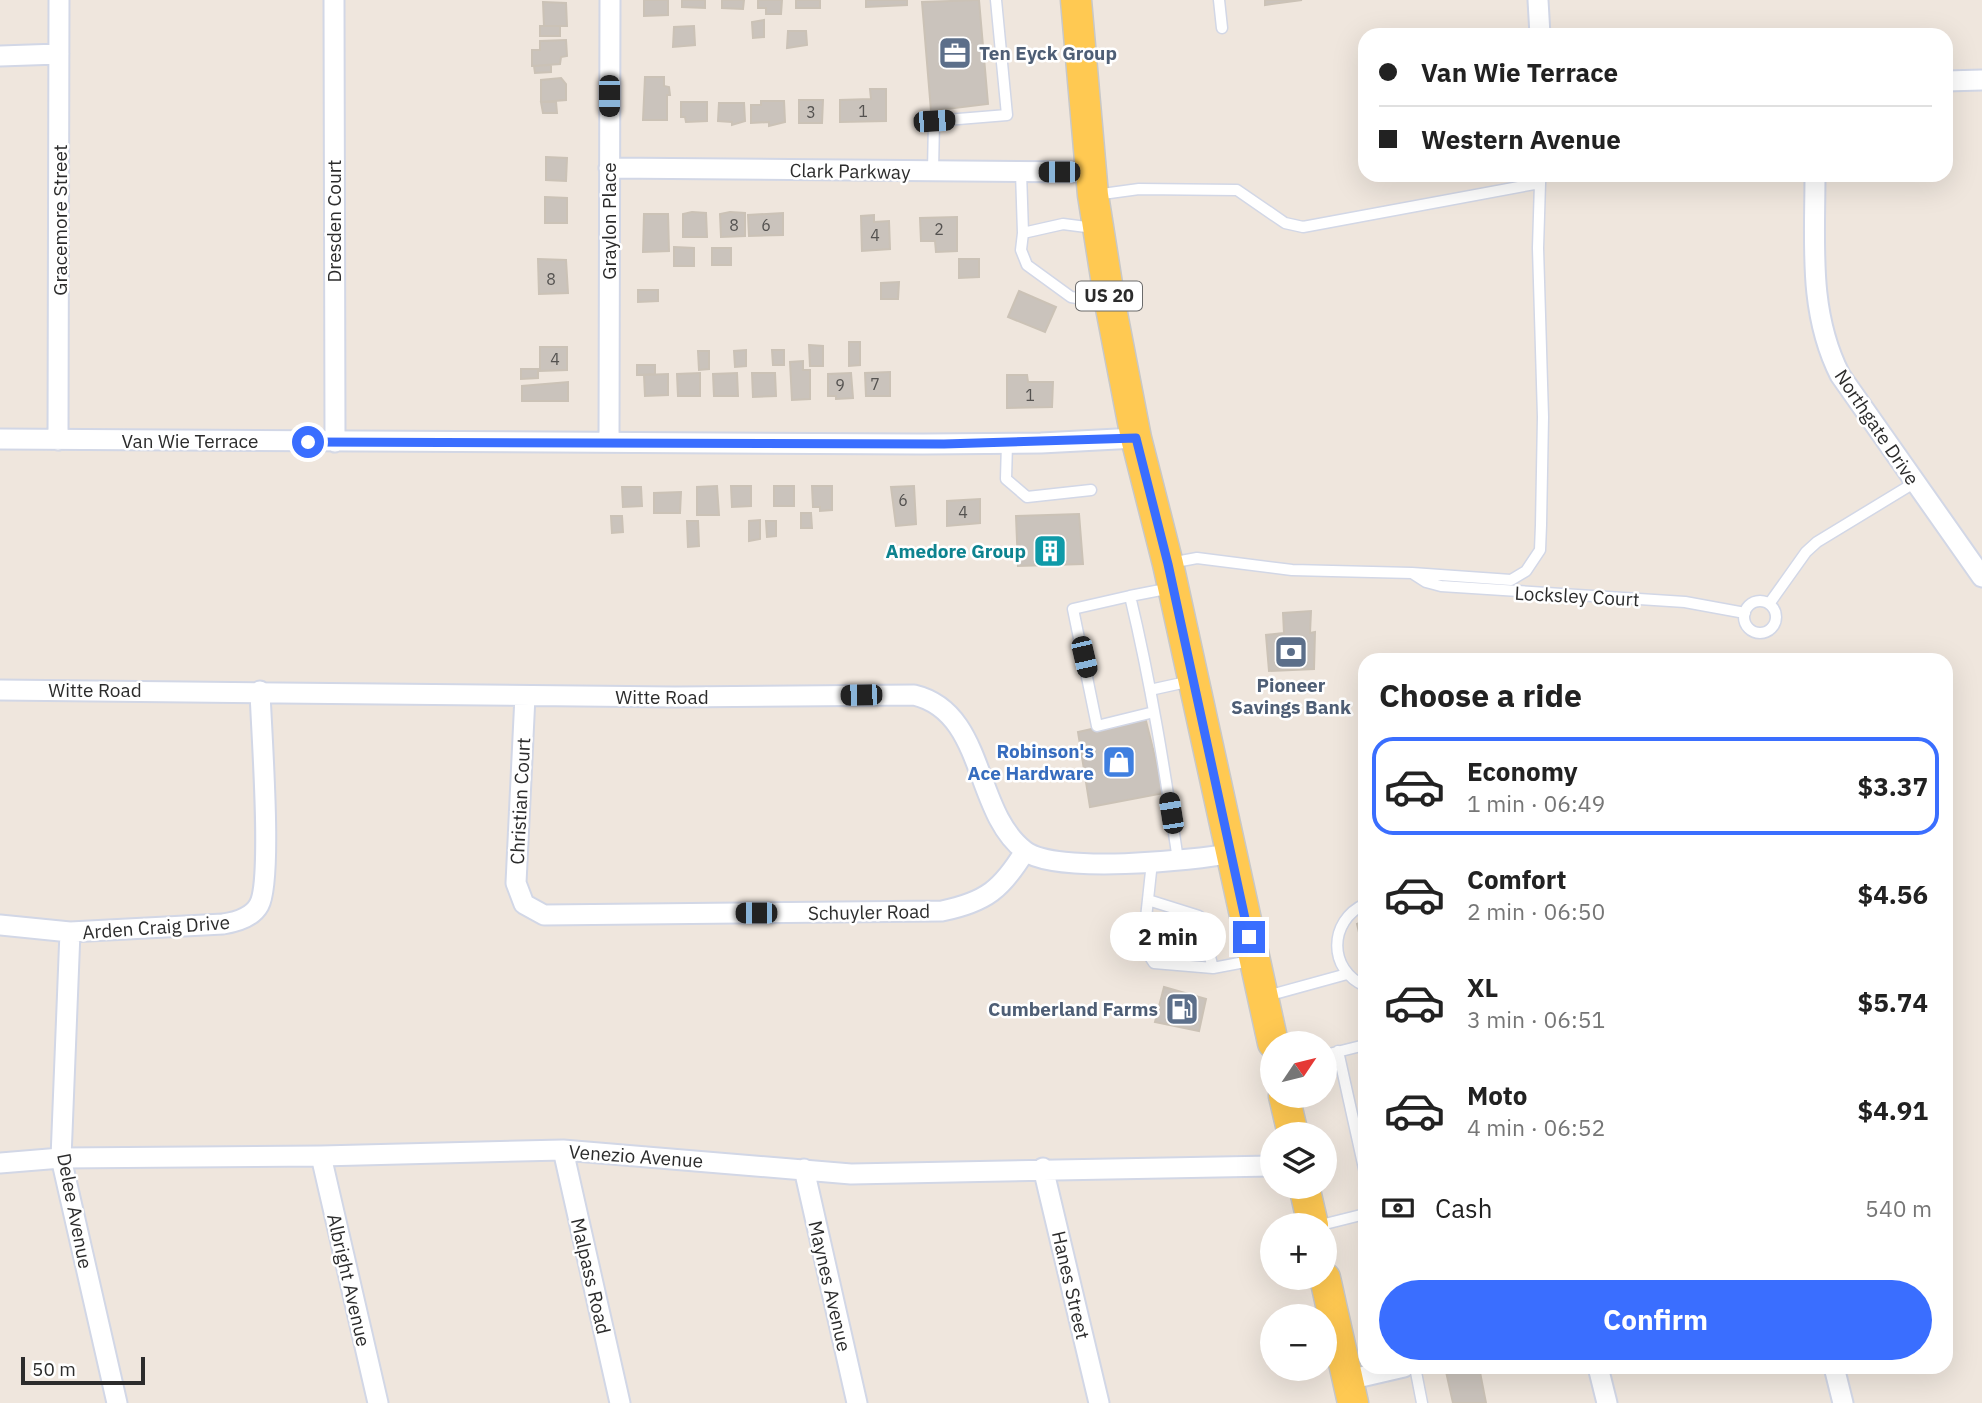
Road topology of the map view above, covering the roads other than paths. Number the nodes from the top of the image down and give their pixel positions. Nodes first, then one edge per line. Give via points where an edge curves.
1 (60, 0) edge
2 (334, 0) edge
3 (610, 0) edge
4 (996, 0) edge
5 (1076, 0) edge
6 (1219, 0) edge
7 (1538, 0) edge
8 (1222, 28) dead end
9 (1540, 28) edge
10 (59, 54) junction
11 (0, 56) edge
12 (1982, 80) edge
13 (1953, 81) edge
14 (609, 168) junction
15 (933, 172) junction
16 (1021, 172) junction
17 (1526, 182) edge
18 (1541, 182) edge
19 (1815, 182) edge
20 (1091, 183) junction
21 (1098, 228) junction
22 (1023, 233) junction
23 (1110, 303) junction
24 (1136, 438) junction
25 (0, 439) edge
26 (58, 440) junction
27 (335, 442) junction
28 (609, 442) junction
29 (1007, 443) junction
30 (1914, 482) junction
31 (1091, 490) dead end
32 (1412, 573) junction
33 (1170, 576) junction
34 (1982, 577) edge
35 (1130, 596) junction
36 (1769, 604) junction
37 (1745, 614) junction
38 (1192, 680) junction
39 (0, 690) edge
40 (1150, 690) junction
41 (260, 691) junction
42 (525, 696) junction
43 (1154, 712) junction
44 (1025, 851) junction
45 (1232, 853) junction
46 (1178, 860) junction
47 (1152, 861) junction
48 (1148, 900) junction
49 (524, 904) joint
50 (1358, 909) edge
51 (0, 925) edge
52 (70, 932) junction
53 (1254, 960) junction
54 (1213, 968) junction
55 (1348, 974) junction
56 (1358, 981) edge
57 (1262, 998) junction
58 (1270, 1031) edge
59 (1358, 1047) edge
60 (1338, 1051) joint
61 (1358, 1141) edge
62 (563, 1150) junction
63 (321, 1156) junction
64 (61, 1158) junction
65 (0, 1163) edge
66 (1260, 1166) edge
67 (1043, 1168) junction
68 (804, 1169) junction
69 (1358, 1215) edge
70 (1337, 1221) edge
71 (1328, 1290) edge
72 (1389, 1374) edge
73 (1416, 1374) edge
74 (1600, 1374) edge
75 (1836, 1374) edge
76 (1350, 1392) edge
77 (117, 1403) edge
78 (377, 1403) edge
79 (620, 1403) edge
80 (857, 1403) edge
81 (1099, 1403) edge
82 (1422, 1403) edge
83 (1607, 1403) edge
84 (1843, 1403) edge

1 - 10 street, Gracemore Street
2 - 27 street, Dresden Court
3 - 14 street, Graylon Place
4 - 15 lane via 1007,116 934,121
5 - 20 main road, US 20
6 - 8 lane
7 - 9 street
10 - 11 street
10 - 26 street, Gracemore Street
12 - 13 street
14 - 15 street, Clark Parkway
14 - 28 street, Graylon Place
15 - 16 street, Clark Parkway
16 - 20 street, Clark Parkway
16 - 22 lane
17 - 20 lane via 1303,227 1286,223 1237,190 1139,189
18 - 32 lane via 1539,550 1526,571 1511,580
19 - 30 street, Northgate Drive via 1815,284 1821,328 1840,375
20 - 21 main road, US 20
21 - 22 lane via 1063,224
21 - 23 main road, US 20
22 - 23 lane via 1021,250 1027,265 1071,297
23 - 24 main road, US 20
24 - 29 street, Van Wie Terrace
24 - 33 main road, US 20
25 - 26 street, Van Wie Terrace
26 - 27 street, Van Wie Terrace
27 - 28 street, Van Wie Terrace
28 - 29 street, Van Wie Terrace
29 - 31 lane via 1006,479 1027,497
30 - 34 street, Northgate Drive
30 - 36 lane, Locksley Court via 1817,542
32 - 33 lane via 1292,570 1197,558
32 - 37 lane, Locksley Court via 1441,586 1685,603
33 - 35 lane
33 - 38 main road, US 20
35 - 40 lane
35 - 43 lane via 1073,609 1097,726
36 - 37 lane via 1754,603
36 - 37 lane, Locksley Court via 1776,618 1768,632 1752,631 1745,624
38 - 40 lane
38 - 45 main road, US 20
39 - 41 street, Witte Road
40 - 43 lane
41 - 42 street, Witte Road
41 - 52 street, Arden Craig Drive via 265,871 258,906 241,921 223,925
42 - 44 street, Witte Road via 914,695 932,699 963,734 1006,827
42 - 49 street, Christian Court via 516,883
43 - 46 lane
44 - 47 street via 1047,862
44 - 49 street, Schuyler Road via 1005,883 991,894 942,911 544,915
45 - 46 street
45 - 53 main road, US 20
46 - 47 street
47 - 48 lane
48 - 54 lane via 1199,916
48 - 54 lane via 1143,946 1154,963
50 - 55 lane via 1345,919 1336,936 1339,958
51 - 52 street, Arden Craig Drive
52 - 64 street, Delee Avenue
53 - 54 lane
53 - 57 main road, US 20
55 - 56 lane
55 - 57 lane
57 - 58 main road, US 20
59 - 60 lane
60 - 61 lane
62 - 63 street, Venezio Avenue
62 - 68 street, Venezio Avenue
62 - 79 street, Malpass Road
63 - 64 street, Venezio Avenue
63 - 78 street, Albright Avenue
64 - 65 street, Venezio Avenue
64 - 77 street, Delee Avenue
66 - 67 street, Venezio Avenue
67 - 68 street, Venezio Avenue via 851,1174
67 - 81 street, Hanes Street
68 - 80 street, Maynes Avenue
69 - 70 lane
71 - 76 main road
72 - 76 street
73 - 82 lane
74 - 83 street
75 - 84 street

